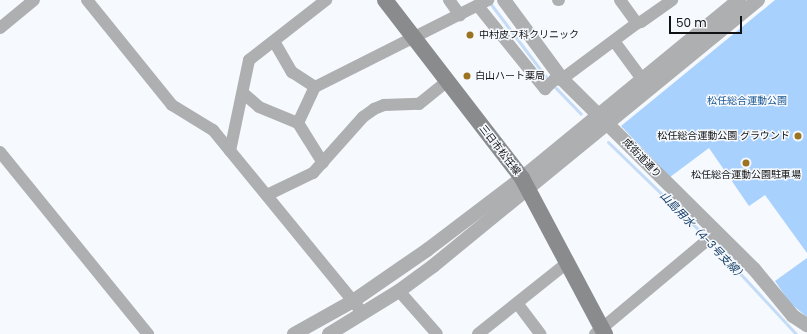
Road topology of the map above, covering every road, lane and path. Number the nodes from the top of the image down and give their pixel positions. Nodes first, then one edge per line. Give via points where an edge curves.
1 (34, 0) edge
2 (87, 0) edge
3 (326, 0) edge
4 (385, 0) edge
5 (448, 0) edge
6 (504, 0) edge
7 (620, 0) edge
8 (672, 0) edge
9 (739, 0) edge
10 (758, 0) edge
11 (484, 3) edge
12 (460, 15) junction
13 (637, 23) junction
14 (0, 28) edge
15 (414, 38) junction
16 (614, 41) junction
17 (275, 43) junction
18 (642, 79) junction
19 (447, 81) junction
20 (554, 82) junction
21 (315, 87) junction
22 (242, 93) junction
23 (604, 119) junction
24 (298, 123) junction
25 (230, 151) junction
26 (0, 152) edge
27 (323, 163) junction
28 (525, 184) junction
29 (267, 195) junction
30 (710, 238) junction
31 (567, 263) junction
32 (399, 291) junction
33 (353, 301) junction
34 (517, 303) junction
35 (363, 313) junction
36 (807, 325) edge
37 (601, 332) edge
38 (148, 334) edge
39 (294, 334) edge
40 (329, 334) edge
41 (437, 334) edge
42 (478, 334) edge
43 (540, 334) edge

1 - 14 street
2 - 25 street via 172,105 213,130
3 - 17 street
4 - 15 main road, 三日市松任線
5 - 12 street
6 - 20 street, 成街道通り
7 - 13 street
8 - 13 street
9 - 18 street
10 - 23 street
11 - 12 street
11 - 20 street via 545,89
12 - 15 street
13 - 16 street
15 - 19 main road, 三日市松任線
15 - 21 street
16 - 18 street
16 - 20 street
17 - 21 street via 292,72
17 - 22 street via 249,60
18 - 23 street
19 - 27 street via 419,104 384,105 374,109
19 - 28 main road, 三日市松任線
20 - 23 street, 成街道通り
21 - 24 street
22 - 24 street via 259,107
22 - 25 street
23 - 28 street
23 - 30 street, 成街道通り
24 - 27 street
25 - 29 street
26 - 38 street
27 - 29 street via 313,173
28 - 31 main road, 三日市松任線
28 - 32 street
28 - 33 street
29 - 33 street
30 - 36 street, 成街道通り via 754,269 793,316
30 - 37 street
31 - 34 street
31 - 37 main road, 三日市松任線
32 - 35 street
32 - 41 street
33 - 35 street
33 - 39 street
34 - 42 street
34 - 43 street
35 - 40 street

